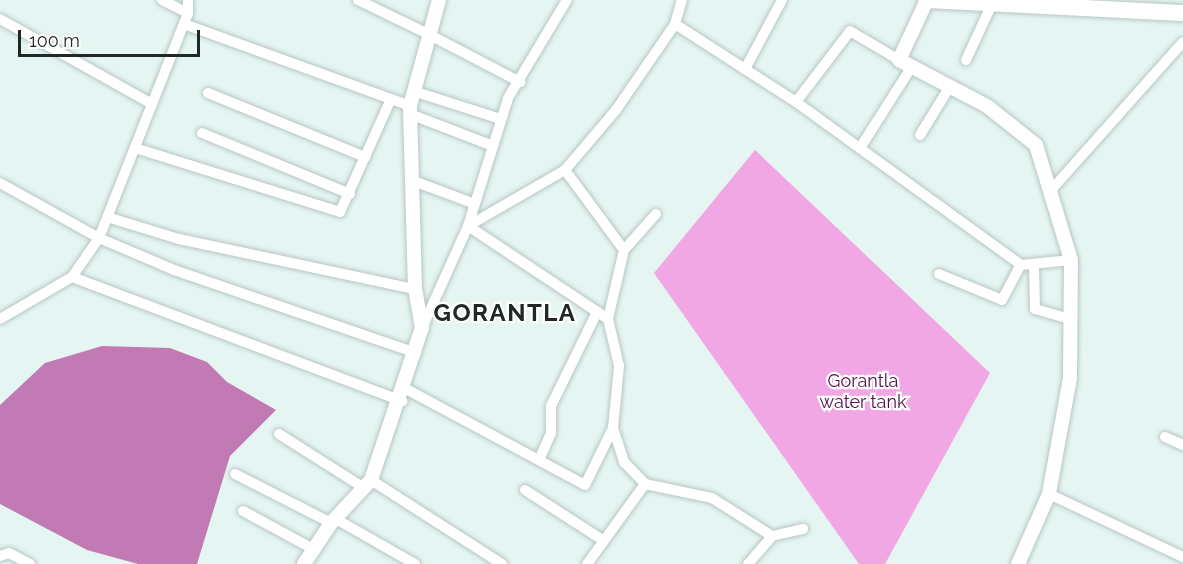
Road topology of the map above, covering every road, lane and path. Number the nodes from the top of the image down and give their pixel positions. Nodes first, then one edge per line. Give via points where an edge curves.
1 (162, 0) edge
2 (188, 0) edge
3 (358, 0) edge
4 (430, 0) edge
5 (439, 0) edge
6 (567, 0) edge
7 (682, 0) edge
8 (782, 0) edge
9 (927, 0) edge
10 (992, 4) junction
11 (1183, 12) edge
12 (0, 18) edge
13 (186, 18) junction
14 (675, 24) junction
15 (426, 33) junction
16 (1183, 42) edge
17 (966, 60) dead end
18 (905, 64) junction
19 (745, 69) junction
20 (520, 82) junction
21 (414, 86) junction
22 (949, 88) junction
23 (208, 93) dead end
24 (391, 99) junction
25 (796, 102) junction
26 (152, 104) junction
27 (410, 110) junction
28 (501, 119) junction
29 (202, 133) dead end
30 (920, 135) dead end
31 (493, 146) junction
32 (135, 148) junction
33 (860, 148) junction
34 (365, 157) junction
35 (565, 170) junction
36 (411, 180) junction
37 (0, 183) edge
38 (1053, 188) junction
39 (350, 194) junction
40 (475, 204) junction
41 (656, 214) dead end
42 (107, 217) junction
43 (468, 226) junction
44 (99, 238) junction
45 (624, 250) junction
46 (1071, 260) junction
47 (1022, 264) junction
48 (1034, 267) junction
49 (939, 274) dead end
50 (72, 277) junction
51 (415, 289) junction
52 (597, 312) junction
53 (0, 319) edge
54 (608, 319) junction
55 (1071, 319) junction
56 (422, 328) junction
57 (416, 353) junction
58 (404, 395) junction
59 (613, 428) junction
60 (279, 434) dead end
61 (1165, 437) dead end
62 (1183, 445) edge
63 (539, 460) junction
64 (235, 474) dead end
65 (367, 484) junction
66 (645, 484) junction
67 (525, 490) dead end
68 (1049, 494) junction
69 (243, 511) dead end
70 (333, 521) junction
71 (803, 529) dead end
72 (772, 536) junction
73 (601, 539) junction
74 (313, 549) junction
75 (0, 556) edge
76 (1183, 557) edge
77 (30, 564) edge
78 (304, 564) edge
79 (415, 564) edge
80 (502, 564) edge
81 (587, 564) edge
82 (748, 564) edge
83 (1018, 564) edge

1 - 13 street
2 - 13 street
3 - 15 street
4 - 15 street
5 - 15 street
6 - 20 street
7 - 14 street
8 - 19 street
9 - 10 main road
9 - 18 street
10 - 11 main road
10 - 17 street
12 - 26 street
13 - 24 street
13 - 26 street
14 - 19 street
14 - 35 street via 616,110
15 - 20 street
15 - 21 street
16 - 38 street
18 - 22 street
18 - 25 street via 850,31
18 - 33 street
19 - 25 street
20 - 28 street
21 - 27 street
21 - 28 street
22 - 30 street
22 - 38 street via 1018,128 1036,145
23 - 34 street
24 - 27 street
24 - 34 street
25 - 33 street
26 - 32 street
27 - 31 street
27 - 36 street
28 - 31 street
29 - 39 street
31 - 40 street
32 - 39 street via 337,212
32 - 42 street
33 - 47 street
34 - 39 street
35 - 43 street
35 - 45 street
36 - 40 street
36 - 51 street
37 - 44 street
38 - 46 street
40 - 43 street
41 - 45 street
42 - 44 street
42 - 51 street via 190,241
43 - 52 street
43 - 56 street
44 - 50 street
44 - 57 street via 187,275
45 - 54 street
46 - 48 street
46 - 55 street
47 - 48 street
47 - 49 street via 1002,300
48 - 55 street via 1035,309
50 - 53 street
50 - 58 street
51 - 56 street
52 - 54 street
52 - 63 street via 551,406 551,433
54 - 59 street via 619,366
55 - 68 street via 1070,378
56 - 57 street
57 - 58 street
58 - 63 street
58 - 65 street
59 - 63 street via 585,485
59 - 66 street via 624,462
60 - 65 street
61 - 62 street
64 - 70 street
65 - 70 street
65 - 80 street
66 - 72 street via 712,498
66 - 73 street
67 - 73 street
68 - 76 street
68 - 83 street
69 - 74 street
70 - 74 street
70 - 79 street
71 - 72 street
72 - 82 street
73 - 81 street
74 - 78 street
75 - 77 street via 9,553

